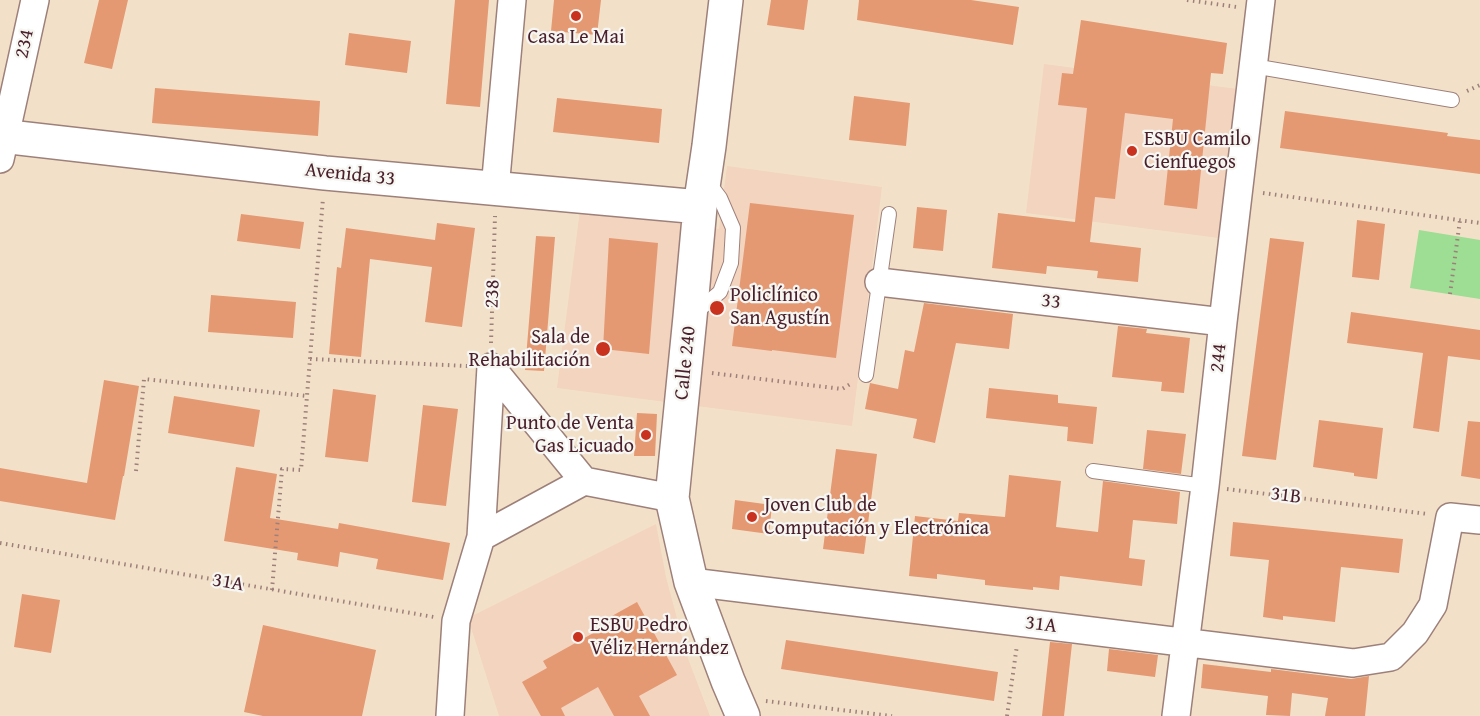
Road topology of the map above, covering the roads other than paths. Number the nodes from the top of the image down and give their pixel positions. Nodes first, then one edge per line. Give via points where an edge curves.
1 (35, 0) edge
2 (512, 0) edge
3 (726, 0) edge
4 (1260, 5) edge
5 (1253, 66) junction
6 (1452, 100) dead end
7 (2, 144) edge
8 (495, 189) junction
9 (702, 192) junction
10 (889, 214) dead end
11 (879, 282) junction
12 (1223, 322) junction
13 (866, 375) road end
14 (1093, 471) dead end
15 (584, 481) junction
16 (1205, 486) junction
17 (672, 498) junction
18 (1480, 520) edge
19 (481, 537) junction
20 (691, 582) junction
21 (1185, 643) junction
22 (739, 707) edge
23 (450, 716) edge
24 (1176, 716) edge

1 - 7 street, 234
2 - 8 street
3 - 9 street, Calle 240
4 - 5 street, 244
5 - 6 lane
5 - 12 street, 244
7 - 8 street, Avenida 33
8 - 9 street, Avenida 33
9 - 17 street, Calle 240
10 - 11 lane
11 - 12 street, 33
11 - 13 lane
12 - 16 street, 244
14 - 16 lane
15 - 17 street
15 - 19 street
15 - 19 street via 491,367
16 - 21 street, 244
17 - 20 street, Calle 240
18 - 21 street, 31A via 1450,517 1432,605 1415,633 1391,657 1353,663
19 - 23 street via 456,621
20 - 21 street, 31A
20 - 22 street, Calle 240
21 - 24 street, 244

